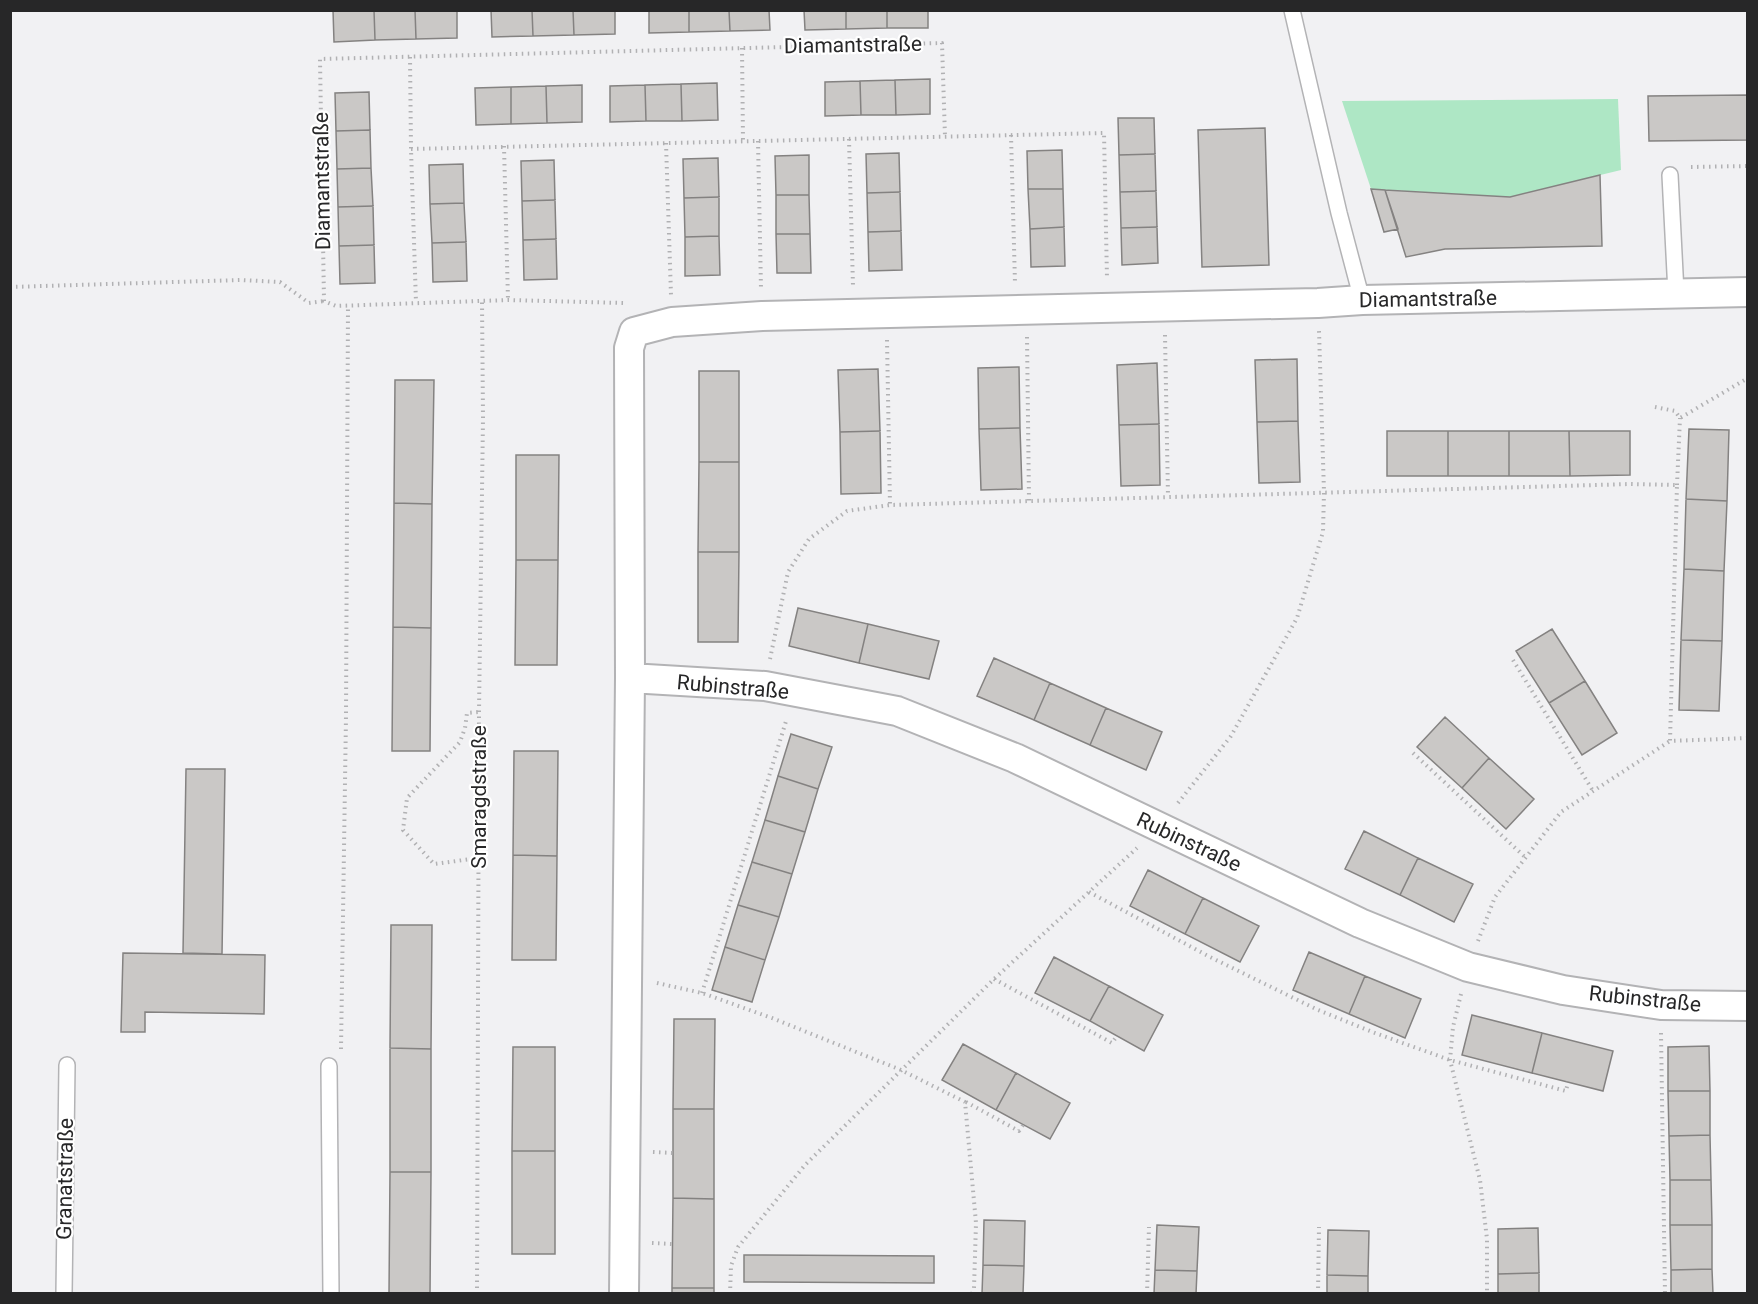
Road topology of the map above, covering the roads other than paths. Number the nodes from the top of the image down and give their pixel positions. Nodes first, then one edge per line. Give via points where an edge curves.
1 (1292, 10) edge
2 (1670, 174) road end
3 (1748, 292) edge
4 (1676, 293) junction
5 (1362, 300) junction
6 (630, 678) junction
7 (1748, 1006) edge
8 (67, 1065) dead end
9 (329, 1066) road end
10 (64, 1293) edge
11 (331, 1293) edge
12 (624, 1293) edge

1 - 5 lane
2 - 4 lane
3 - 4 street, Diamantstraße
4 - 5 street, Diamantstraße
5 - 6 street, Diamantstraße via 762,316 672,322 634,332 629,348
6 - 7 street, Rubinstraße via 765,686 897,711 1015,758 1360,923 1468,967 1563,990 1661,1005
6 - 12 street
8 - 10 lane, Granatstraße
9 - 11 lane

